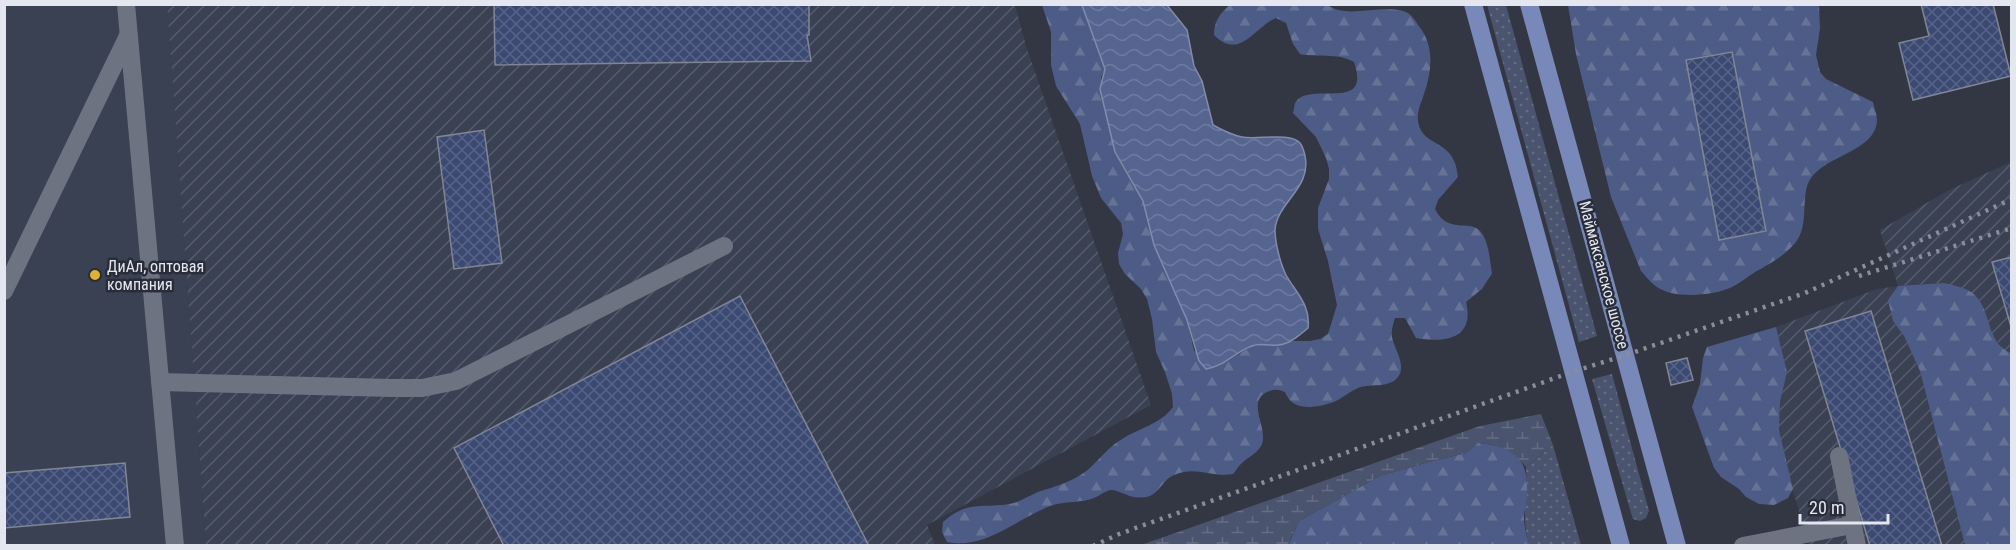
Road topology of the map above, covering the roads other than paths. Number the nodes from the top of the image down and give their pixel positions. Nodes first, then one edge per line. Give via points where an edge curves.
1 (126, 4) edge
2 (1473, 4) edge
3 (1530, 4) edge
4 (128, 34) junction
5 (724, 246) dead end
6 (4, 291) edge
7 (160, 382) junction
8 (1839, 456) dead end
9 (1852, 525) junction
10 (176, 546) edge
11 (1621, 546) edge
12 (1677, 546) edge
13 (1743, 546) edge
14 (1857, 546) edge

1 - 4 lane
2 - 11 main road
3 - 12 main road, Маймаксанское шоссе
4 - 6 lane
4 - 7 lane
5 - 7 lane via 456,381 422,388
7 - 10 lane
8 - 9 lane
9 - 13 lane
9 - 14 lane

